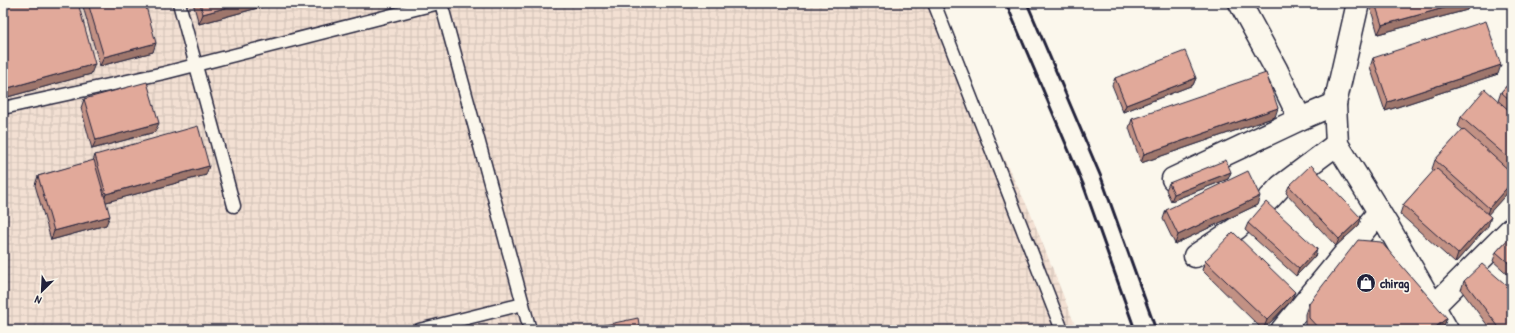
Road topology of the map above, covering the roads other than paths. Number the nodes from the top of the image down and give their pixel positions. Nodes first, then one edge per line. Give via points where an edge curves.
1 (179, 3) edge
2 (440, 3) edge
3 (934, 3) edge
4 (1240, 3) edge
5 (1358, 3) edge
6 (196, 64) junction
7 (1335, 104) junction
8 (3, 108) edge
9 (1300, 119) junction
10 (1337, 144) junction
11 (1173, 179) dead end
12 (234, 206) dead end
13 (1379, 212) junction
14 (1512, 228) edge
15 (1195, 256) dead end
16 (523, 304) junction
17 (1434, 306) junction
18 (419, 330) edge
19 (530, 330) edge
20 (1062, 330) edge
21 (1282, 330) edge
22 (1447, 330) edge

1 - 6 lane
2 - 6 lane
2 - 16 lane
3 - 20 lane
4 - 9 street
5 - 7 street
6 - 8 lane
6 - 12 lane
7 - 9 street
7 - 10 street
9 - 11 street
10 - 13 street
10 - 15 street via 1281,186 1237,228
13 - 17 street
13 - 21 street
14 - 17 street
16 - 18 lane
16 - 19 lane
17 - 22 street

